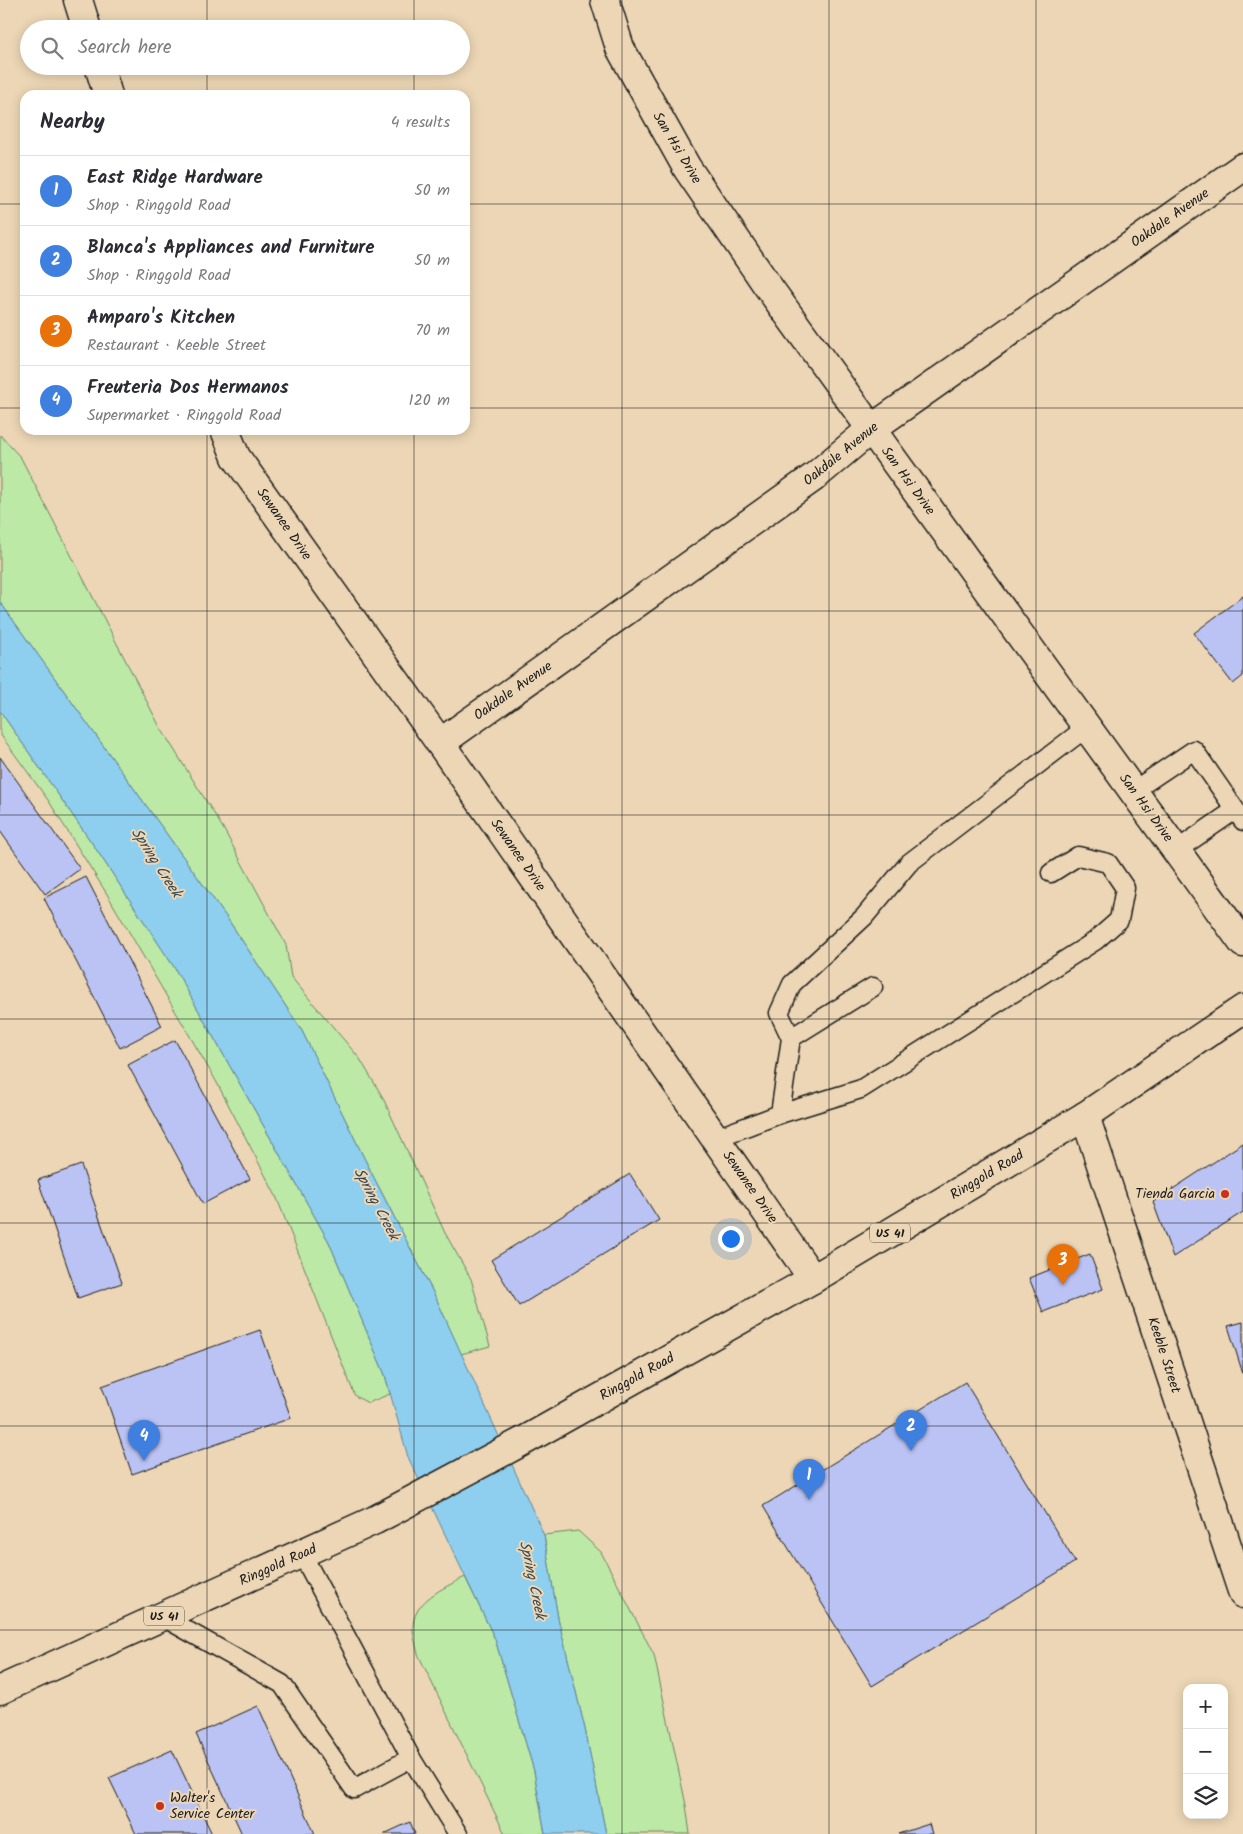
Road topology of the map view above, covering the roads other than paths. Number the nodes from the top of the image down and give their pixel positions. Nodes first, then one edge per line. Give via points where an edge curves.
1 (78, 0) edge
2 (605, 0) edge
3 (84, 20) edge
4 (102, 75) edge
5 (106, 90) edge
6 (1243, 167) edge
7 (871, 429) junction
8 (227, 435) edge
9 (1087, 727) junction
10 (440, 743) junction
11 (1133, 791) junction
12 (1239, 816) edge
13 (1177, 850) junction
14 (1051, 873) dead end
15 (1243, 942) edge
16 (873, 987) dead end
17 (1243, 1009) edge
18 (791, 1038) junction
19 (780, 1114) junction
20 (1085, 1116) junction
21 (716, 1138) junction
22 (813, 1279) junction
23 (302, 1554) junction
24 (1243, 1594) edge
25 (162, 1617) junction
26 (0, 1690) edge
27 (412, 1758) junction
28 (458, 1834) edge

1 - 3 street
2 - 7 street, San Hsi Drive via 620,48 687,168
4 - 5 street
6 - 7 street, Oakdale Avenue
7 - 9 street, San Hsi Drive
7 - 10 street, Oakdale Avenue via 814,477
8 - 10 street, Sewanee Drive via 236,457
9 - 11 street, San Hsi Drive
9 - 18 lane via 909,863 864,917 792,984 779,1013
10 - 21 street, Sewanee Drive
11 - 12 lane via 1194,750
11 - 13 street, San Hsi Drive
12 - 13 lane
13 - 15 street, San Hsi Drive
14 - 19 lane via 1078,856 1108,863 1125,888 1118,920 1095,941 861,1089
16 - 18 lane
17 - 20 street, Ringgold Road / US 41
18 - 19 lane
19 - 21 lane
20 - 22 street, Ringgold Road / US 41
20 - 24 street, Keeble Street
21 - 22 street, Sewanee Drive
22 - 23 street, Ringgold Road / US 41 via 527,1439 375,1520
23 - 25 street, Ringgold Road / US 41
23 - 27 lane
25 - 26 street, Ringgold Road / US 41
25 - 27 lane via 282,1684 354,1789
27 - 28 lane

